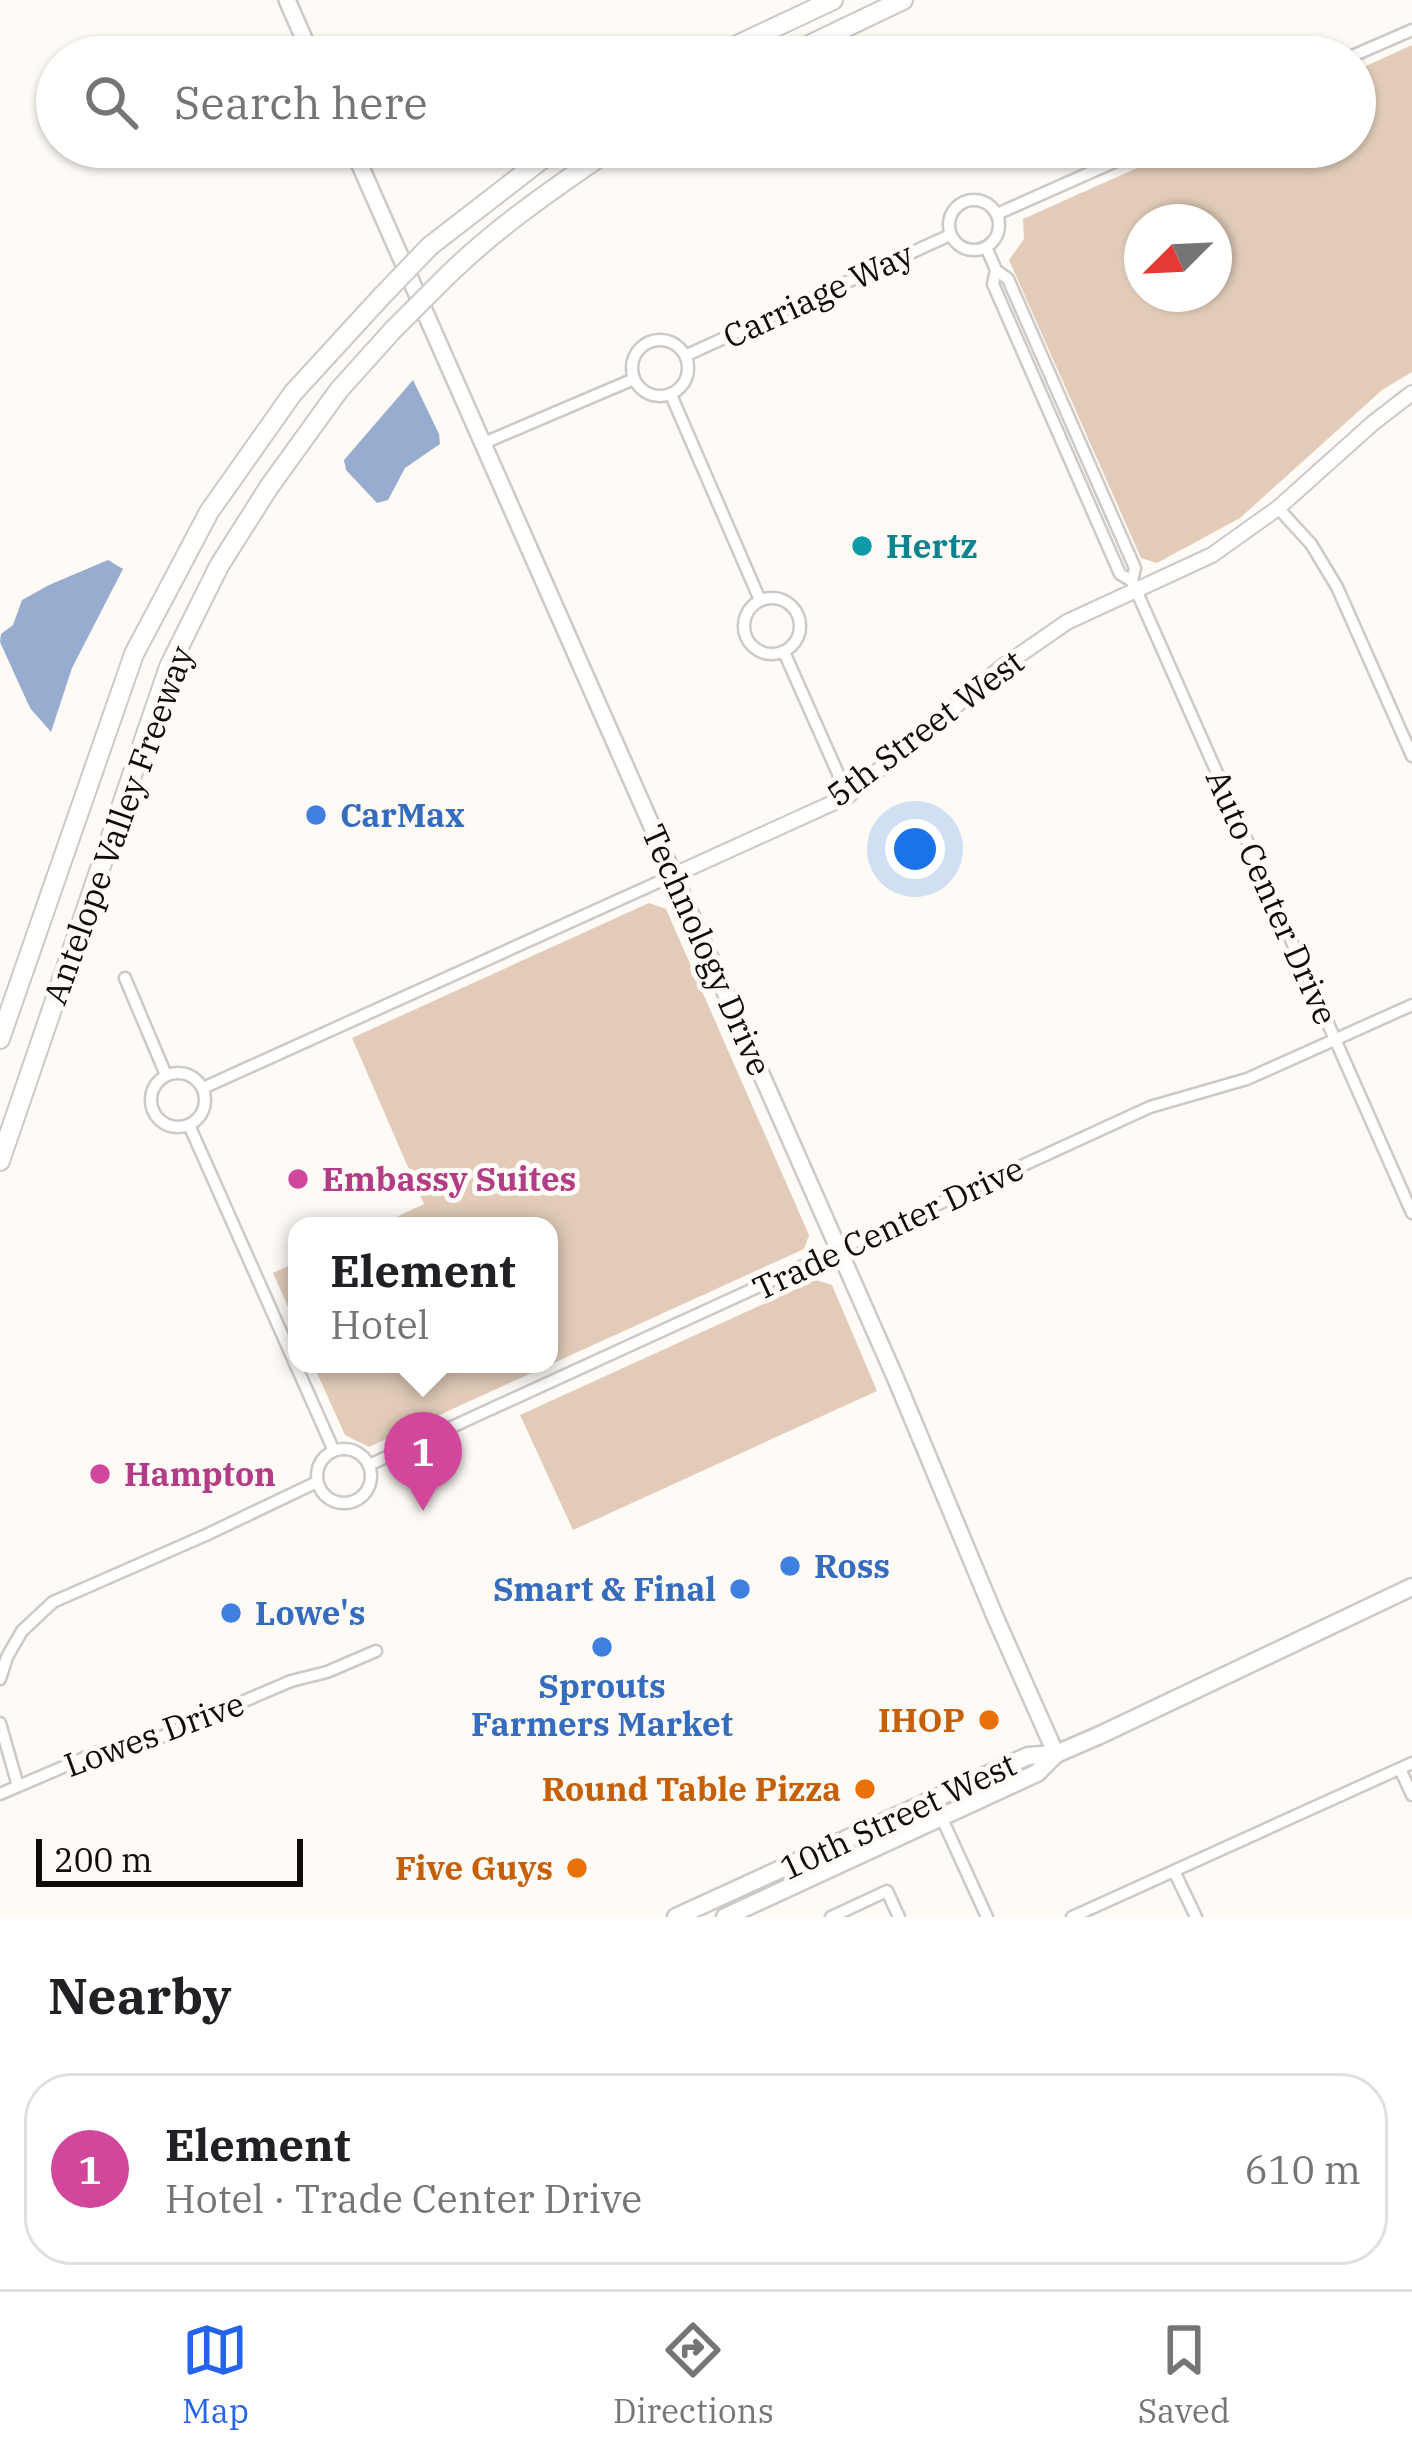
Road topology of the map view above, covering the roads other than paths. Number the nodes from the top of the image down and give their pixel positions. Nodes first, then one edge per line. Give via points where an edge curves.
1 (287, 0) edge
2 (832, 0) edge
3 (903, 0) edge
4 (1412, 30) edge
5 (303, 36) edge
6 (756, 36) edge
7 (828, 36) edge
8 (1376, 46) edge
9 (361, 168) edge
10 (530, 168) edge
11 (584, 168) edge
12 (1101, 168) edge
13 (997, 214) junction
14 (950, 235) junction
15 (986, 248) junction
16 (687, 355) junction
17 (634, 379) junction
18 (1412, 393) edge
19 (671, 395) junction
20 (484, 443) junction
21 (1278, 508) junction
22 (1135, 586) junction
23 (760, 600) junction
24 (784, 652) junction
25 (1412, 756) edge
26 (848, 796) junction
27 (674, 875) junction
28 (125, 978) dead end
29 (1412, 1006) edge
30 (0, 1039) edge
31 (1336, 1041) junction
32 (166, 1075) junction
33 (203, 1088) junction
34 (189, 1125) junction
35 (0, 1161) edge
36 (1412, 1213) edge
37 (840, 1251) junction
38 (288, 1348) edge
39 (299, 1373) edge
40 (334, 1451) junction
41 (369, 1465) junction
42 (317, 1482) junction
43 (1412, 1587) edge
44 (376, 1651) dead end
45 (0, 1679) edge
46 (0, 1724) edge
47 (1056, 1754) junction
48 (1406, 1766) edge
49 (18, 1786) junction
50 (0, 1794) edge
51 (1412, 1795) edge
52 (937, 1808) junction
53 (1174, 1871) junction
54 (676, 1917) edge
55 (724, 1917) edge
56 (831, 1917) edge
57 (899, 1917) edge
58 (987, 1917) edge
59 (1072, 1917) edge
60 (1196, 1917) edge

1 - 5 main road
2 - 6 highway
3 - 7 highway
4 - 8 street
9 - 20 main road, Technology Drive
10 - 30 highway, Antelope Valley Freeway, bridge via 430,246 381,297 293,393 209,512 134,654
11 - 35 highway, Antelope Valley Freeway, bridge via 510,221 393,330 339,390 220,566 169,667
12 - 13 street
13 - 14 street via 982,200 960,203
13 - 15 street via 997,236
14 - 15 street via 963,248
14 - 16 street, Carriage Way
15 - 22 street, Auto Center Drive via 1008,279 1135,568
16 - 17 street via 670,341 649,341 636,352
16 - 19 street via 686,379
17 - 19 street via 645,392
17 - 20 street
18 - 21 street, 5th Street West
19 - 23 street
20 - 27 main road, Technology Drive
21 - 22 street, 5th Street West via 1212,555
21 - 25 street via 1337,587
22 - 26 street, 5th Street West via 1002,667
22 - 31 street, Auto Center Drive
23 - 24 street via 746,616 746,638 762,652
23 - 24 street via 782,599 798,614 801,628
24 - 26 street
26 - 27 street, 5th Street West
27 - 33 street, 5th Street West
27 - 37 main road, Technology Drive
28 - 32 street
29 - 31 street, Trade Center Drive
31 - 36 street, Auto Center Drive
31 - 37 street, Trade Center Drive via 1247,1079 1150,1107
32 - 33 street via 192,1076
32 - 34 street via 152,1088 152,1108 163,1123
33 - 34 street via 204,1107
34 - 38 street
37 - 41 street, Trade Center Drive
37 - 47 main road, Technology Drive
39 - 40 street
40 - 41 street via 356,1452
40 - 42 street via 320,1464
41 - 42 street via 367,1492 351,1503 335,1502
42 - 45 street via 62,1597 22,1631
43 - 47 main road, 10th Street West
44 - 49 street, Lowes Drive
46 - 49 street
47 - 52 main road, 10th Street West via 1037,1773
48 - 51 street
48 - 53 street
49 - 50 street, Lowes Drive
52 - 54 main road, 10th Street West
52 - 55 main road, 10th Street West
52 - 58 street
53 - 59 street
53 - 60 street
56 - 57 street via 887,1891

